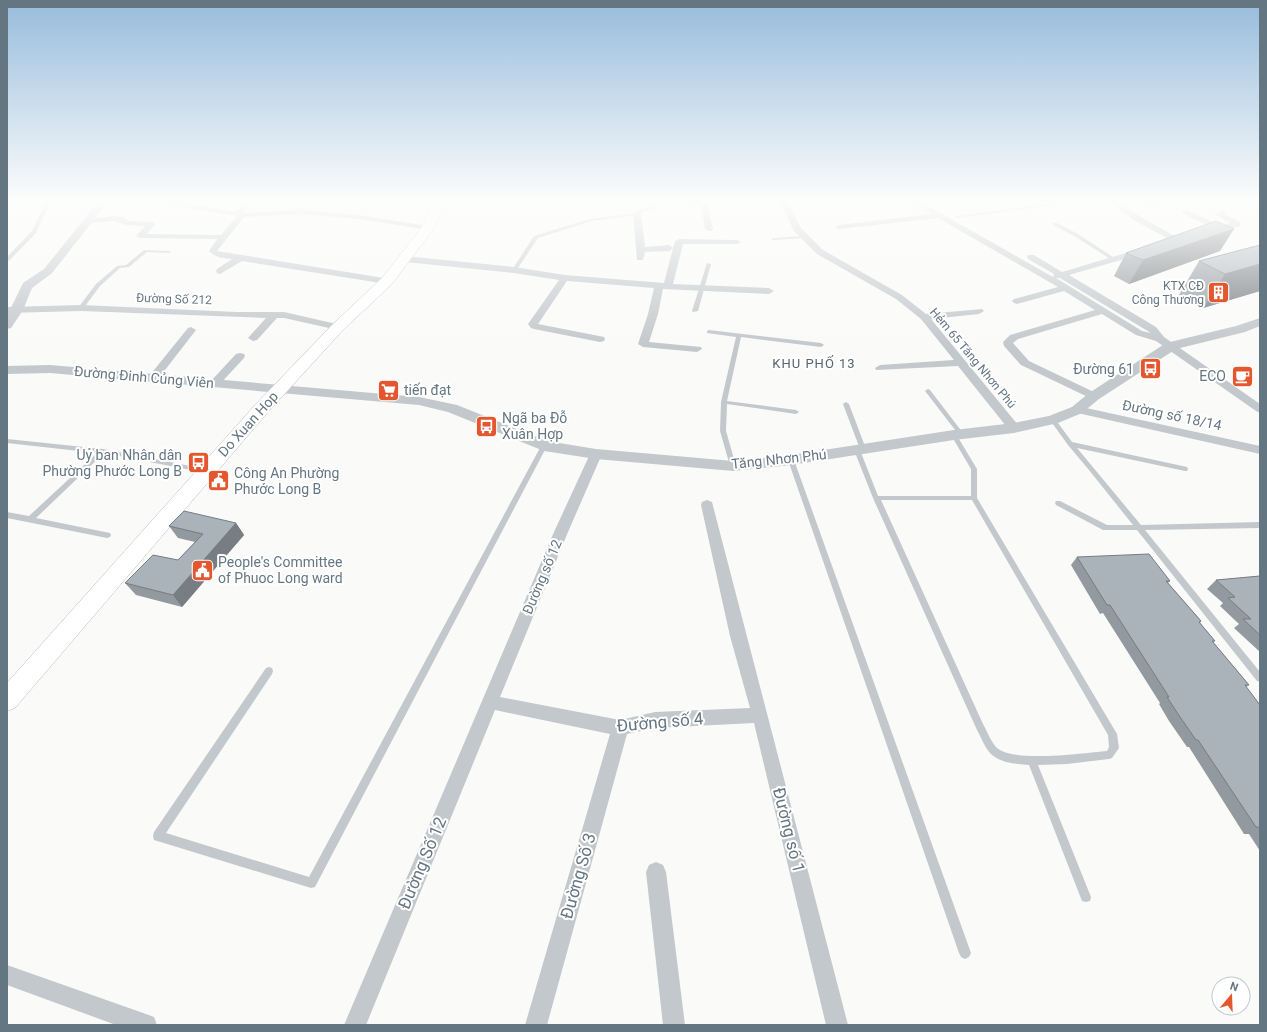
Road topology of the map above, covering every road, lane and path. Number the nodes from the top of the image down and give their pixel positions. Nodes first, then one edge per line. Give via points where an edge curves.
1 (16, 250) edge
2 (64, 250) edge
3 (146, 250) edge
4 (148, 250) edge
5 (214, 250) edge
6 (412, 250) edge
7 (527, 250) edge
8 (641, 250) edge
9 (659, 250) edge
10 (676, 250) edge
11 (818, 250) edge
12 (1000, 250) edge
13 (1018, 250) edge
14 (1100, 250) edge
15 (1146, 250) edge
16 (169, 252) dead end
17 (240, 258) junction
18 (405, 259) junction
19 (1114, 259) junction
20 (7, 260) edge
21 (709, 264) dead end
22 (514, 270) junction
23 (220, 271) dead end
24 (1062, 274) junction
25 (565, 278) junction
26 (1049, 278) junction
27 (387, 281) junction
28 (663, 286) junction
29 (700, 288) junction
30 (1066, 288) junction
31 (769, 291) dead end
32 (1017, 301) dead end
33 (81, 308) junction
34 (12, 310) edge
35 (695, 311) dead end
36 (979, 311) dead end
37 (1103, 311) junction
38 (274, 315) junction
39 (924, 317) junction
40 (1260, 322) edge
41 (7, 325) edge
42 (338, 327) junction
43 (191, 330) dead end
44 (709, 332) dead end
45 (739, 335) junction
46 (253, 338) dead end
47 (600, 339) dead end
48 (1166, 342) junction
49 (821, 345) dead end
50 (697, 350) dead end
51 (240, 356) dead end
52 (961, 363) junction
53 (880, 368) dead end
54 (7, 370) edge
55 (154, 377) junction
56 (215, 382) junction
57 (281, 388) junction
58 (928, 391) dead end
59 (1094, 396) junction
60 (724, 402) junction
61 (846, 404) dead end
62 (1260, 409) edge
63 (1077, 410) junction
64 (796, 412) dead end
65 (1053, 420) junction
66 (1014, 428) junction
67 (958, 435) junction
68 (7, 441) edge
69 (1070, 444) junction
70 (544, 446) junction
71 (860, 450) junction
72 (1260, 450) edge
73 (103, 451) junction
74 (596, 454) junction
75 (791, 460) junction
76 (733, 466) junction
77 (1185, 469) dead end
78 (206, 471) junction
79 (876, 498) junction
80 (974, 498) junction
81 (1058, 503) dead end
82 (707, 505) dead end
83 (7, 515) edge
84 (30, 518) junction
85 (1260, 525) edge
86 (1140, 529) junction
87 (108, 535) dead end
88 (269, 672) dead end
89 (1260, 678) edge
90 (7, 700) edge
91 (490, 702) junction
92 (760, 715) junction
93 (620, 728) junction
94 (1032, 761) junction
95 (656, 872) dead end
96 (1086, 897) dead end
97 (965, 954) dead end
98 (7, 975) edge
99 (146, 1025) edge
100 (355, 1025) edge
101 (536, 1025) edge
102 (674, 1025) edge
103 (837, 1025) edge

1 - 20 lane
2 - 34 street via 48,271 27,286
3 - 33 lane via 127,266 119,267 98,285
4 - 16 lane
5 - 17 street via 216,254
6 - 18 main road, Do Xuan Hop
7 - 22 lane
8 - 9 street via 641,254
10 - 28 street
11 - 39 street, Hẻm 65 Tăng Nhơn Phú via 899,297
12 - 26 street
13 - 24 street
14 - 19 lane
15 - 19 street
17 - 23 street
17 - 27 street
18 - 22 street
18 - 27 main road, Do Xuan Hop
19 - 24 street
21 - 29 lane
22 - 25 street
24 - 26 street
24 - 48 street via 1153,329
25 - 28 street
25 - 47 street via 534,326
26 - 30 street
27 - 42 main road, Do Xuan Hop
28 - 29 street
28 - 50 street via 644,344
29 - 31 street
29 - 35 lane
30 - 32 street
30 - 37 street
33 - 34 street, Đường Số 212
33 - 38 street, Đường Số 212
34 - 41 street
36 - 39 street
37 - 48 street via 1139,333
37 - 59 street via 1014,337 1009,341 1009,346 1025,363
38 - 42 street, Đường Số 212
38 - 46 street
39 - 52 street, Hẻm 65 Tăng Nhơn Phú
40 - 48 street, Tăng Nhơn Phú via 1240,329
42 - 57 main road, Do Xuan Hop
43 - 55 street
44 - 45 lane
45 - 49 lane
45 - 60 lane
48 - 59 street, Tăng Nhơn Phú
48 - 62 street
51 - 56 street
52 - 53 street
52 - 66 street, Hẻm 65 Tăng Nhơn Phú
54 - 55 street, Đường Đinh Củng Viên via 50,369
55 - 56 street, Đường Đinh Củng Viên
56 - 57 street, Đường Đinh Củng Viên
57 - 70 street, Tăng Nhơn Phú via 419,401 452,408
57 - 78 main road, Do Xuan Hop
58 - 67 lane
59 - 63 street, Tăng Nhơn Phú
60 - 64 lane
60 - 76 lane via 724,431
61 - 71 lane
63 - 65 street, Tăng Nhơn Phú
63 - 72 street, Đường số 18/14
65 - 66 street, Tăng Nhơn Phú
65 - 69 lane
66 - 67 street, Tăng Nhơn Phú
67 - 71 street, Tăng Nhơn Phú
67 - 80 lane via 974,469
68 - 73 lane
69 - 77 lane
69 - 86 lane
70 - 74 street, Tăng Nhơn Phú
70 - 88 lane via 311,883 158,836
71 - 75 street, Tăng Nhơn Phú
71 - 79 lane
73 - 78 lane
73 - 84 lane
74 - 76 street, Tăng Nhơn Phú
74 - 91 street, Đường số 12
75 - 76 street, Tăng Nhơn Phú
75 - 97 lane
78 - 90 main road, Do Xuan Hop
79 - 80 lane
79 - 94 lane via 980,727 995,752 1012,759
80 - 94 lane via 1112,734 1114,748 1109,755
81 - 86 lane via 1106,528
82 - 92 street, Đường số 1
83 - 84 lane
84 - 87 lane
85 - 86 lane
86 - 89 lane
91 - 93 street, Đường số 4
91 - 100 street, Đường Số 12
92 - 93 street, Đường số 4 via 655,720
92 - 103 street, Đường số 1
93 - 101 street, Đường Số 3
94 - 96 lane
95 - 102 street
98 - 99 street

